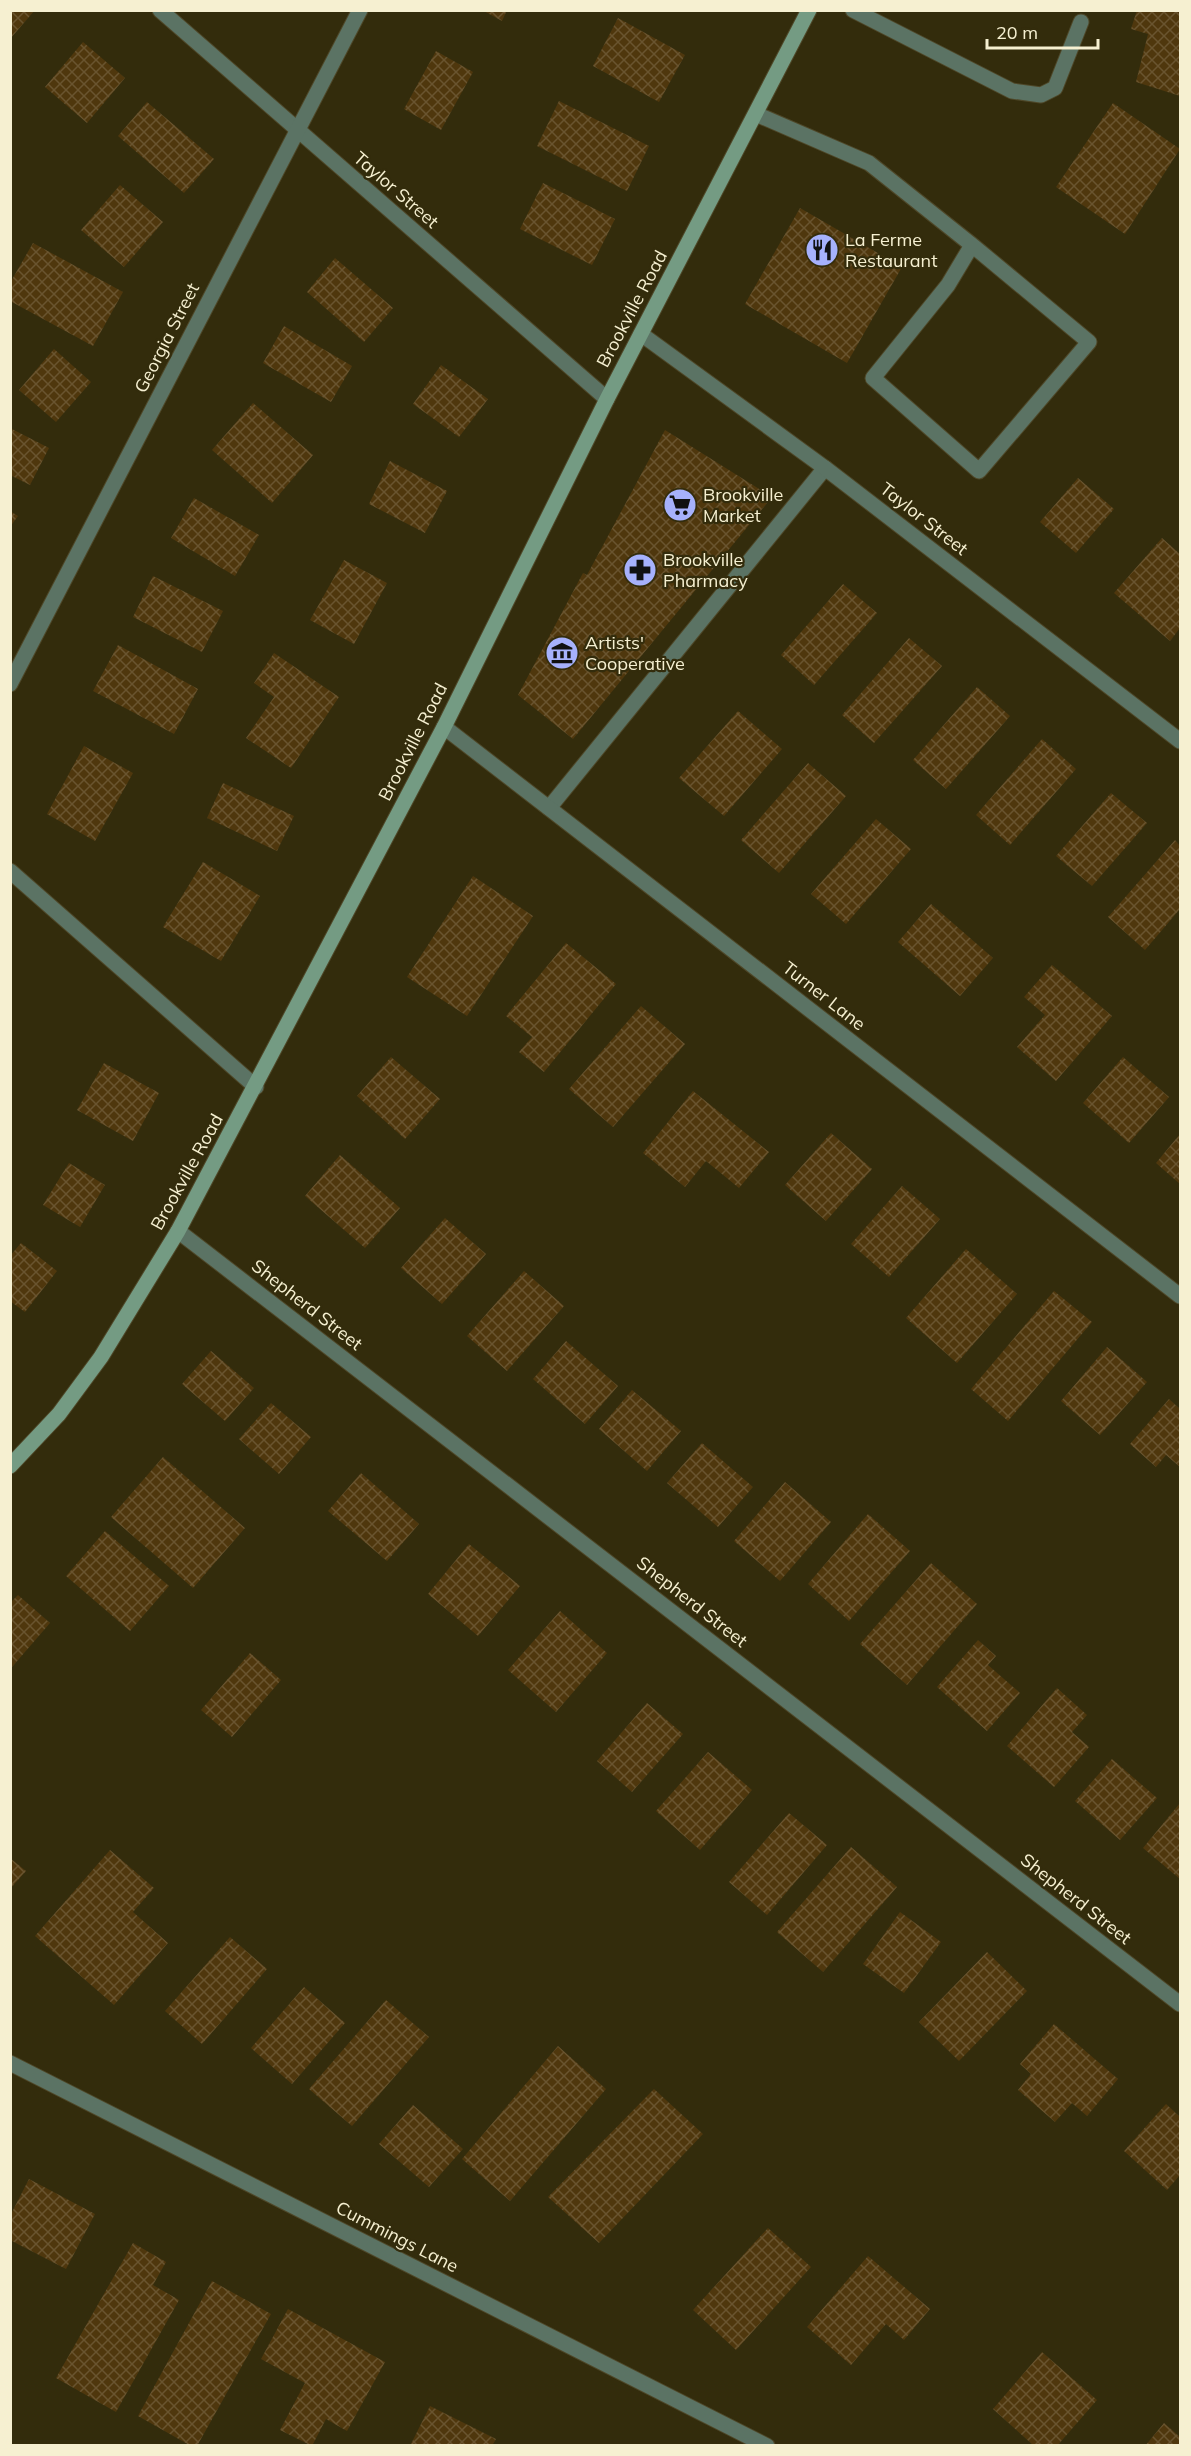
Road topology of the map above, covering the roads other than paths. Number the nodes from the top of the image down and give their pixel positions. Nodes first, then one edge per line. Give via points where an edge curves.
1 (160, 10) edge
2 (360, 10) edge
3 (809, 10) edge
4 (853, 10) edge
5 (1081, 22) dead end
6 (756, 114) junction
7 (297, 130) junction
8 (972, 245) junction
9 (641, 334) junction
10 (607, 399) junction
11 (825, 468) junction
12 (10, 684) edge
13 (444, 726) junction
14 (1180, 741) edge
15 (549, 808) junction
16 (10, 871) edge
17 (256, 1087) junction
18 (178, 1232) junction
19 (1180, 1296) edge
20 (10, 1466) edge
21 (1180, 2004) edge
22 (10, 2063) edge
23 (766, 2445) edge

1 - 7 street, Taylor Street
2 - 7 street, Georgia Street
3 - 6 main road, Brookville Road
4 - 5 street via 1012,91 1041,94 1055,88
6 - 8 street via 869,163
6 - 9 main road, Brookville Road
7 - 10 street, Taylor Street
7 - 12 street, Georgia Street
8 - 8 street via 1089,342 979,471 873,378 948,285
9 - 10 main road, Brookville Road
9 - 11 street, Taylor Street
10 - 13 main road, Brookville Road
11 - 14 street, Taylor Street
11 - 15 street
13 - 15 street, Turner Lane
13 - 17 main road, Brookville Road
15 - 19 street, Turner Lane
16 - 17 street
17 - 18 main road, Brookville Road
18 - 20 main road, Brookville Road via 101,1357 59,1414
18 - 21 street, Shepherd Street
22 - 23 street, Cummings Lane

